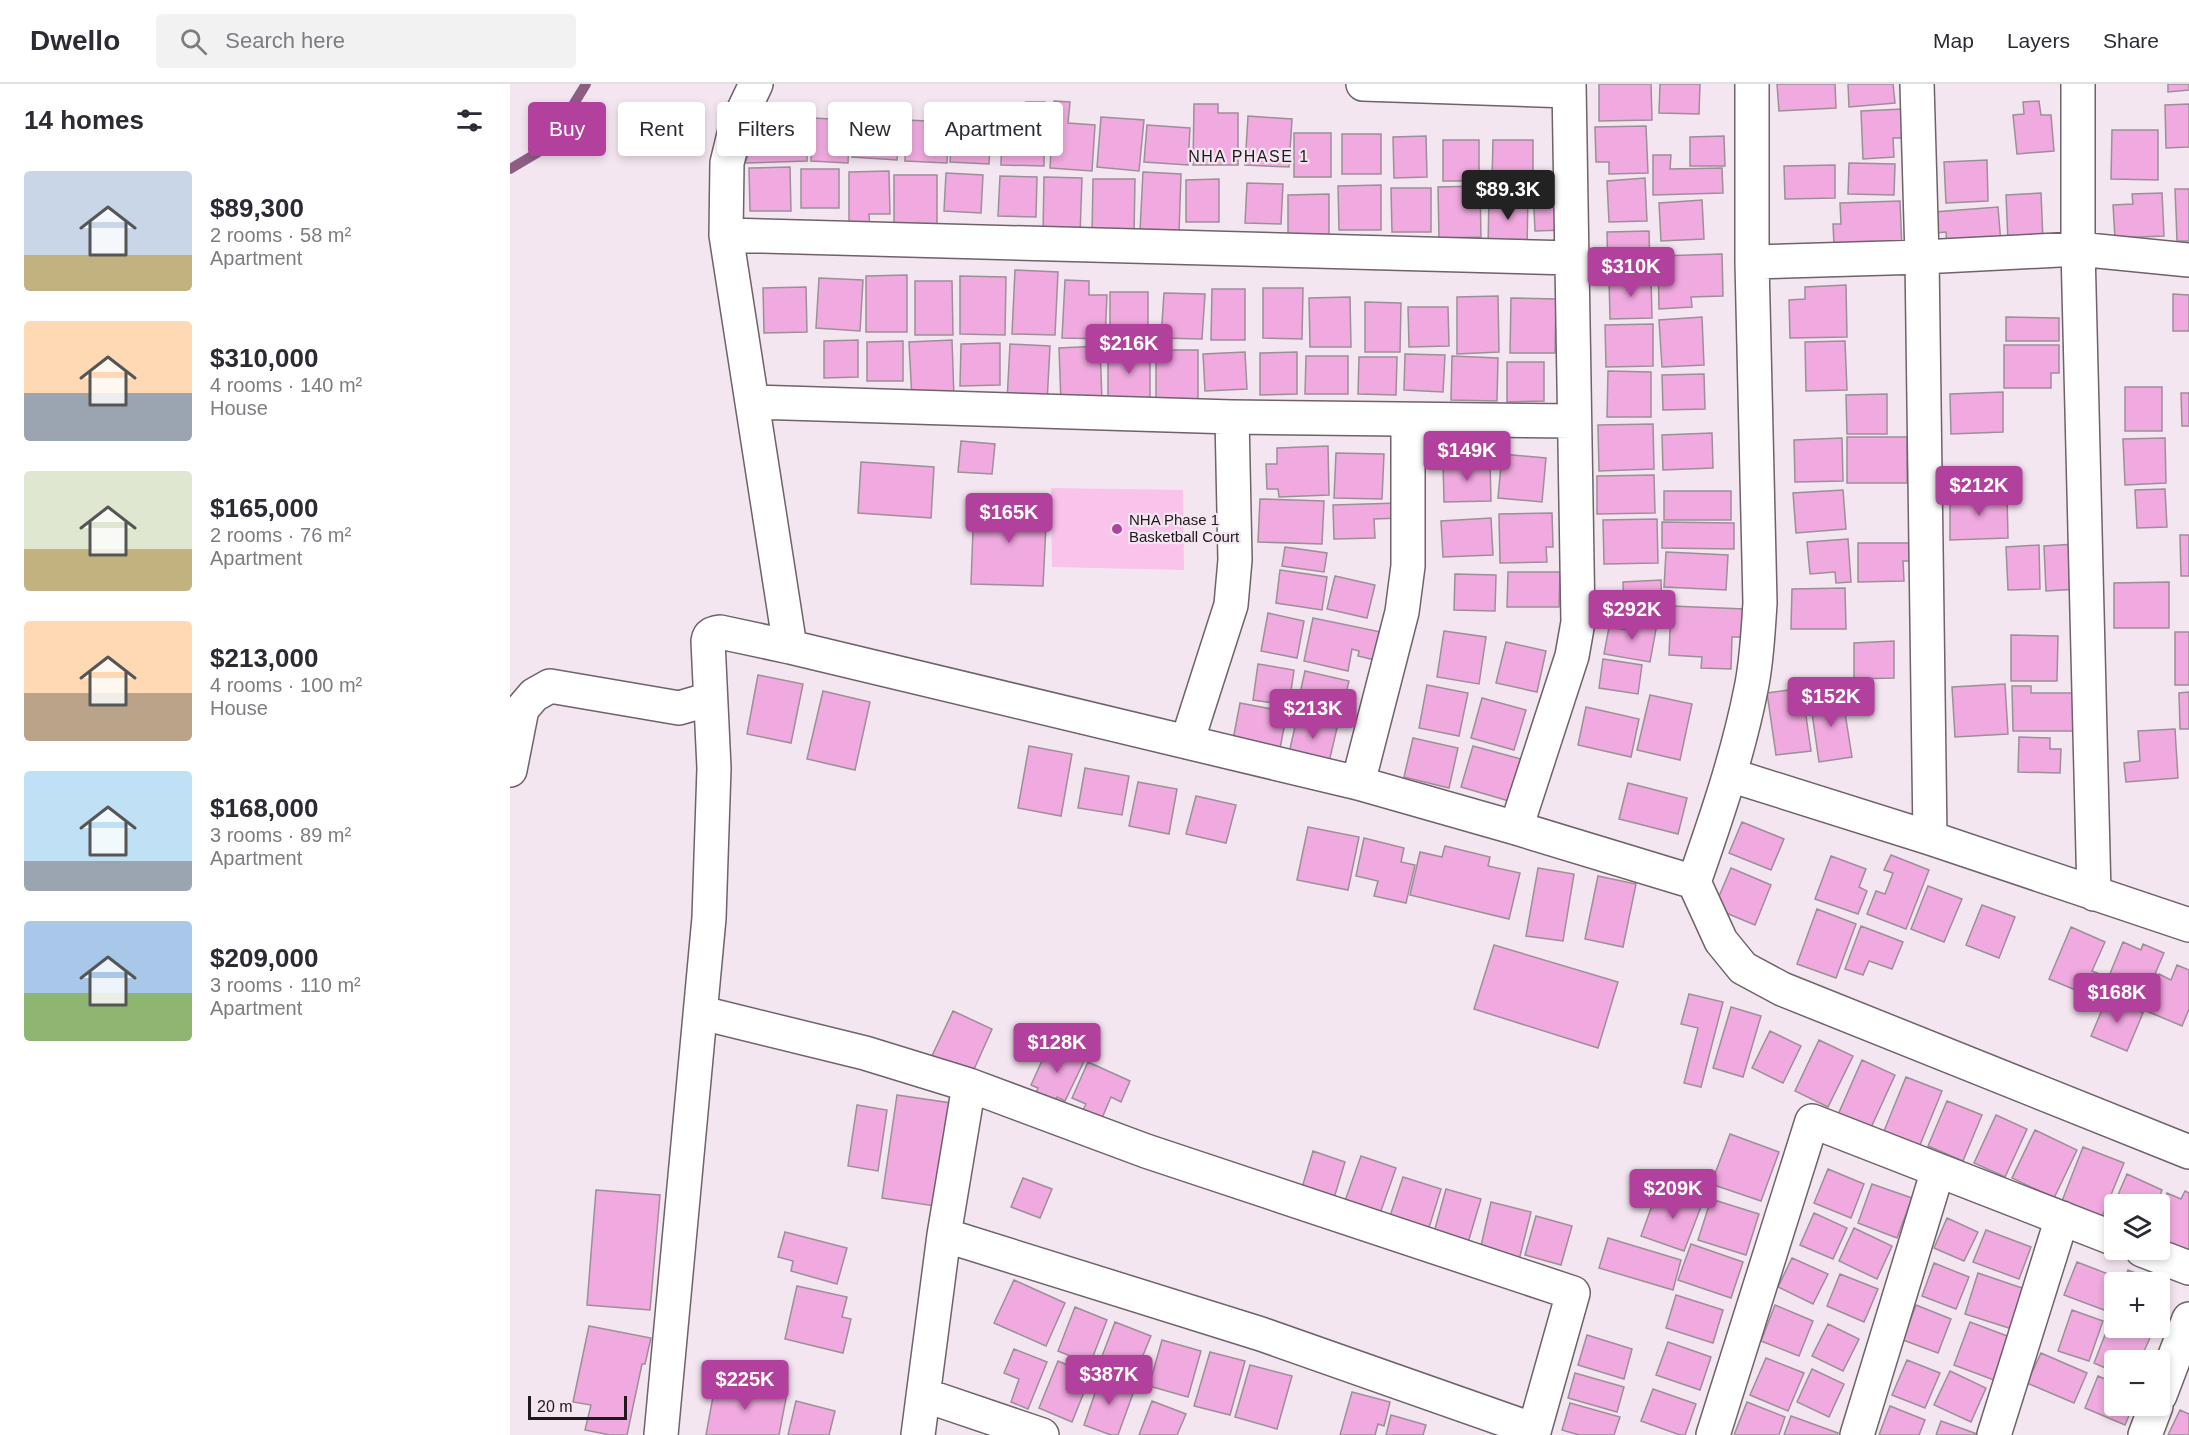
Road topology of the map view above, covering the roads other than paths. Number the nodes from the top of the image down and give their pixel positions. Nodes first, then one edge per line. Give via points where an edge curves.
1 (756, 84) edge
2 (1363, 84) edge
3 (1752, 84) edge
4 (1917, 84) edge
5 (2078, 84) edge
6 (1569, 87) edge
7 (726, 235) junction
8 (2078, 249) junction
9 (1922, 257) junction
10 (1573, 258) junction
11 (2189, 261) edge
12 (1752, 262) junction
13 (752, 402) junction
14 (1232, 417) junction
15 (1408, 420) junction
16 (1574, 422) junction
17 (790, 647) junction
18 (710, 699) junction
19 (1187, 742) junction
20 (510, 770) edge
21 (1730, 775) junction
22 (1358, 783) junction
23 (1516, 828) junction
24 (1929, 838) junction
25 (1694, 882) junction
26 (2094, 894) junction
27 (2189, 925) edge
28 (702, 1013) junction
29 (969, 1085) junction
30 (2189, 1152) edge
31 (1938, 1170) junction
32 (2062, 1218) junction
33 (944, 1235) junction
34 (2104, 1235) edge
35 (2168, 1260) edge
36 (2189, 1268) edge
37 (2189, 1319) edge
38 (2170, 1369) edge
39 (924, 1395) junction
40 (2152, 1416) edge
41 (1534, 1433) edge
42 (661, 1435) edge
43 (918, 1435) edge
44 (1042, 1435) edge
45 (1713, 1435) edge
46 (1857, 1435) edge
47 (1994, 1435) edge
48 (2145, 1435) edge

1 - 7 street via 736,126 726,163
2 - 6 street
3 - 12 street
4 - 9 street
5 - 8 street
6 - 10 street
7 - 10 street
7 - 13 street
8 - 9 street
8 - 11 street
8 - 26 street
9 - 12 street
9 - 24 street
10 - 16 street
12 - 21 street via 1760,603 1752,689
13 - 14 street
13 - 17 street
14 - 15 street
14 - 19 street via 1235,560 1231,605
15 - 16 street
15 - 22 street via 1408,566 1402,612
16 - 23 street via 1578,622 1572,656
17 - 18 street via 713,633 708,641
17 - 19 street
18 - 20 street via 679,708 550,686 522,709
18 - 28 street via 714,768
19 - 22 street
21 - 24 street
21 - 25 street
22 - 23 street
23 - 25 street
24 - 26 street
25 - 30 street via 1721,941 1743,968 1793,993
26 - 27 street
28 - 29 street via 865,1053
28 - 42 street
29 - 33 street
29 - 41 street via 1157,1155 1573,1293
31 - 32 street
31 - 45 street via 1812,1121
31 - 46 street
32 - 34 street
32 - 47 street
33 - 39 street
33 - 41 street via 1261,1334
35 - 36 street
37 - 38 street
39 - 43 street
39 - 44 street
40 - 48 street

